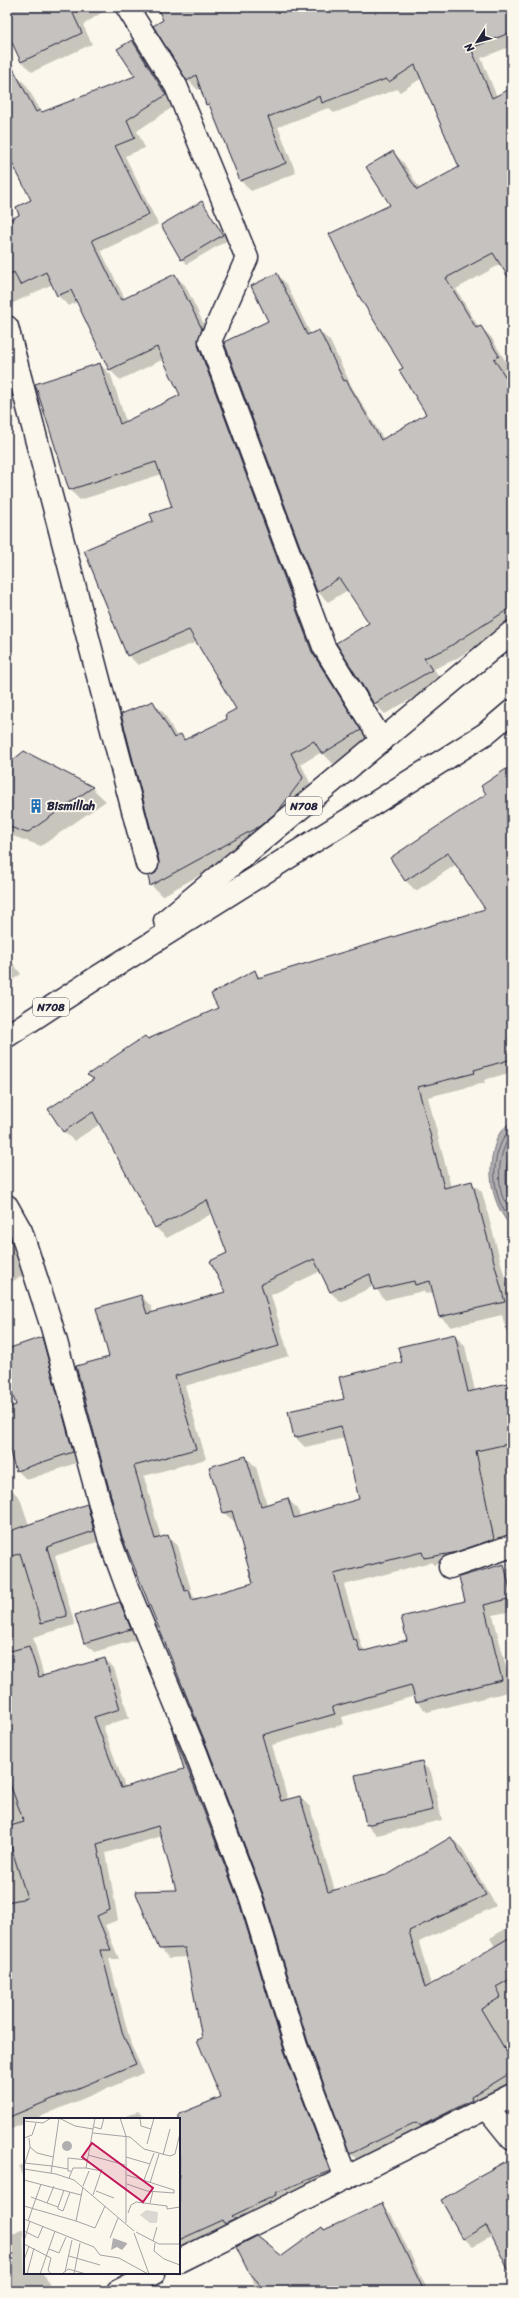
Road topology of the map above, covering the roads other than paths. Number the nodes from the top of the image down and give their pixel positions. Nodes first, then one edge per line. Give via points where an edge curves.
1 (127, 7) edge
2 (7, 326) edge
3 (512, 632) edge
4 (512, 711) edge
5 (382, 741) junction
6 (147, 864) dead end
7 (96, 978) junction
8 (7, 1036) edge
9 (7, 1206) edge
10 (512, 1546) edge
11 (450, 1567) dead end
12 (512, 2095) edge
13 (487, 2108) junction
14 (512, 2139) edge
15 (346, 2178) junction
16 (180, 2261) edge
17 (152, 2274) edge
18 (118, 2291) edge

1 - 5 main road via 176,86 247,258 210,341 324,647
2 - 6 main road
3 - 5 main road, N708
4 - 7 main road, N708 via 485,734
5 - 7 main road, N708
7 - 8 main road, N708
9 - 15 main road via 21,1231 52,1327 110,1541 196,1753 251,1898 296,2046
10 - 11 main road
12 - 13 main road
13 - 14 main road
13 - 15 main road
15 - 16 main road
17 - 18 main road

